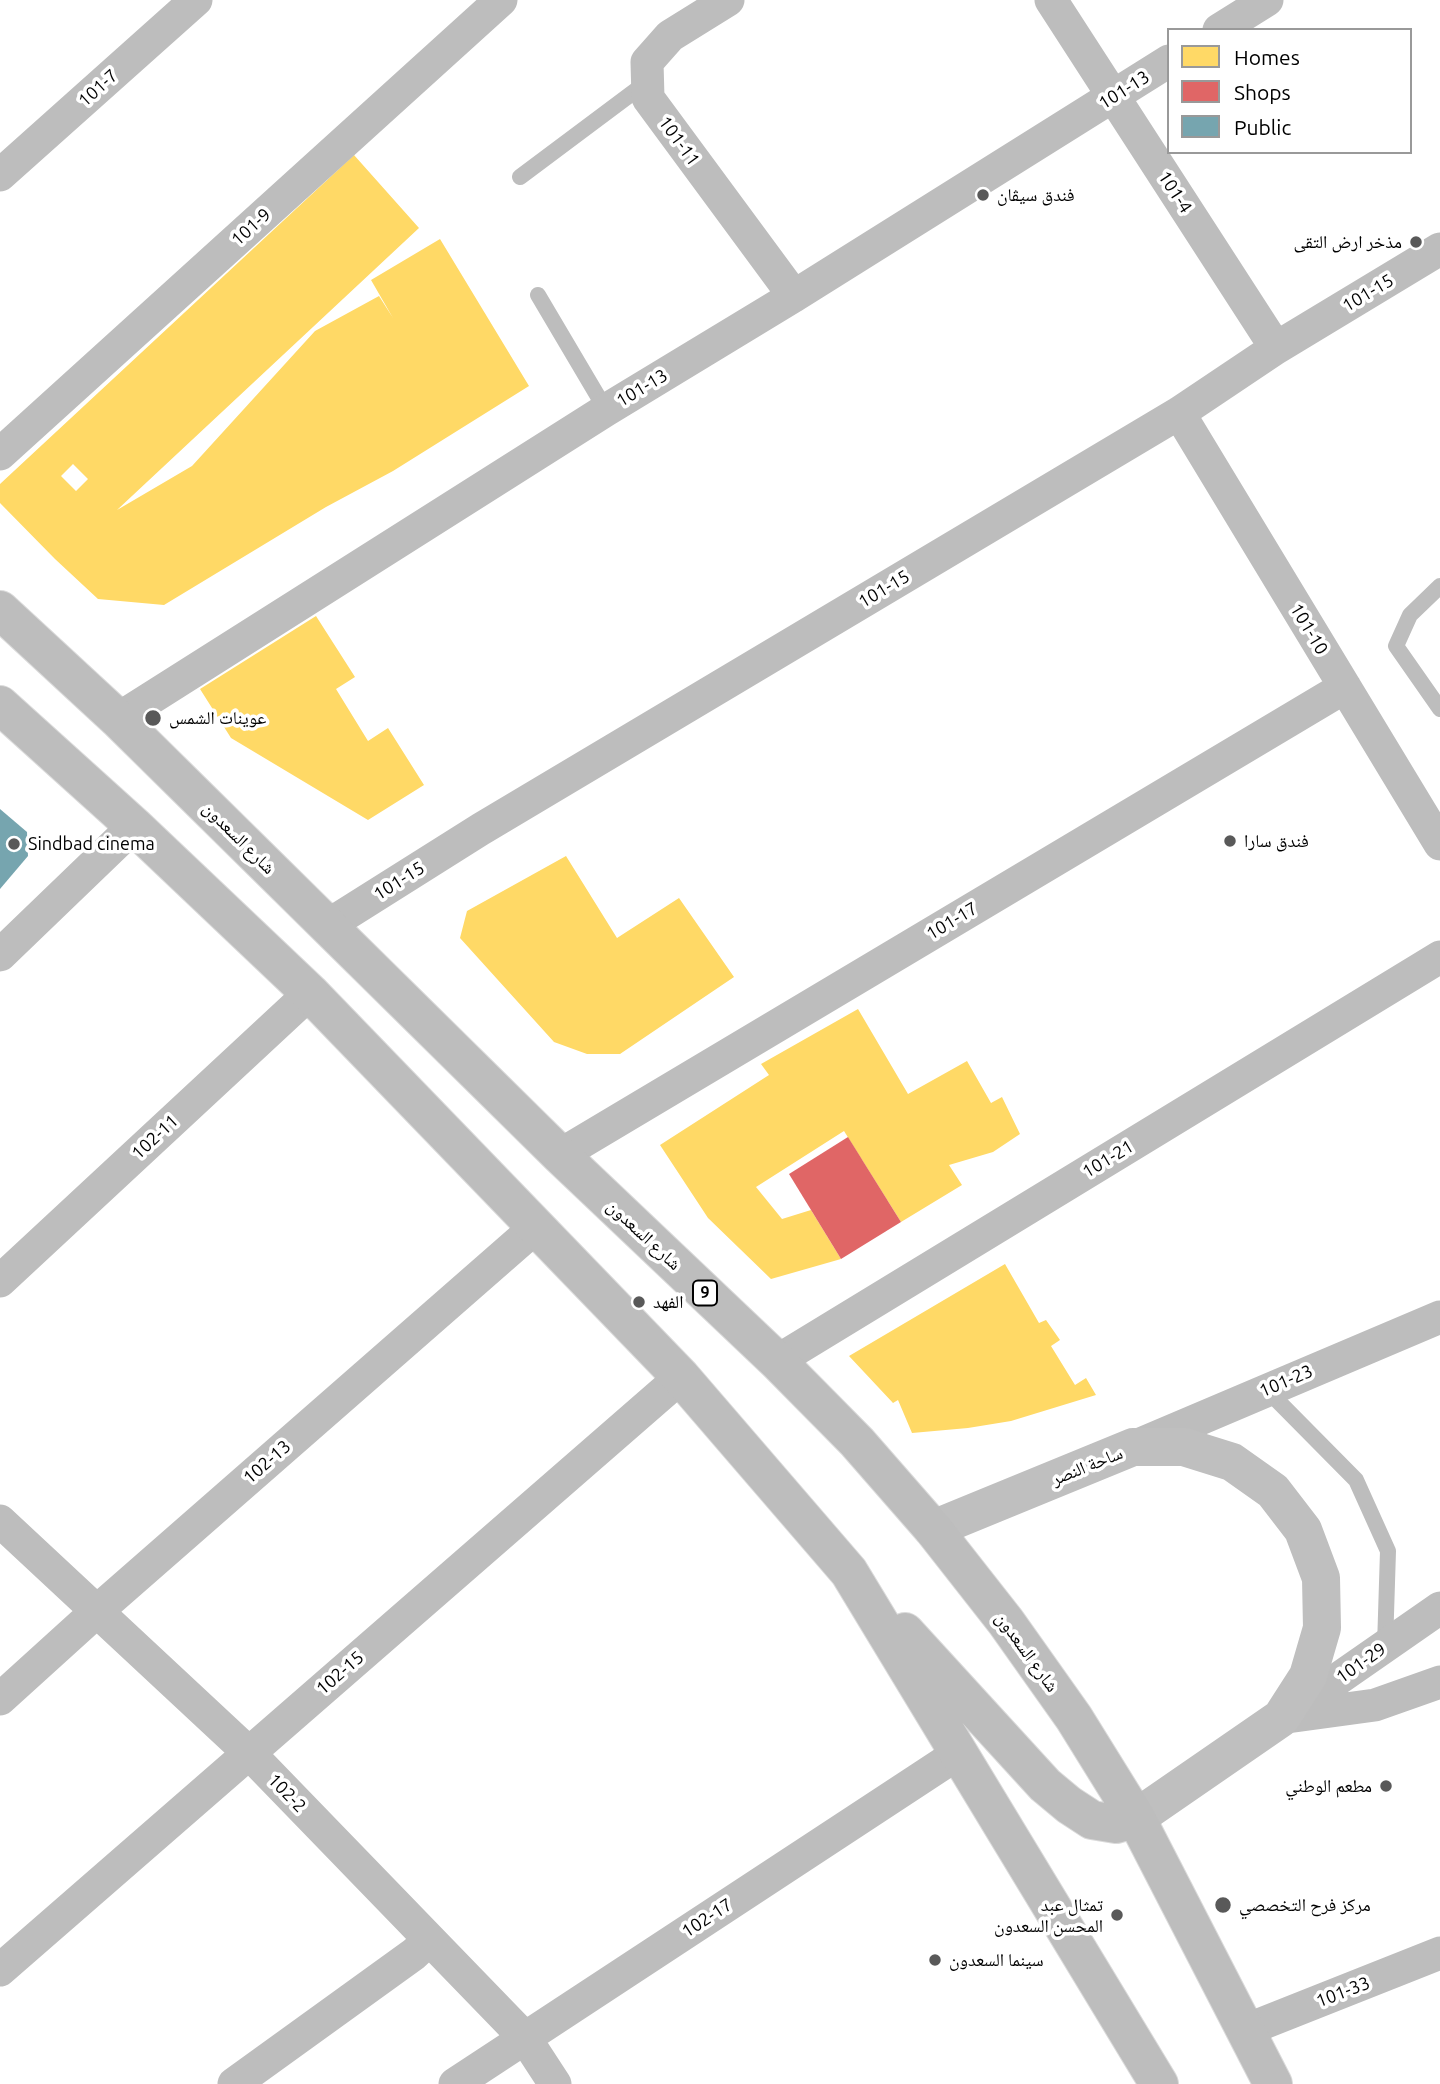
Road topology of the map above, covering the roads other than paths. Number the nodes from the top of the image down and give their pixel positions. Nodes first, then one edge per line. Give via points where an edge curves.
1 (197, 0) edge
2 (501, 0) edge
3 (728, 0) edge
4 (1051, 0) edge
5 (1267, 0) edge
6 (1222, 28) edge
7 (1167, 62) edge
8 (647, 82) junction
9 (1113, 96) junction
10 (0, 176) edge
11 (520, 177) dead end
12 (1436, 259) edge
13 (538, 296) dead end
14 (794, 296) junction
15 (1276, 348) junction
16 (606, 410) junction
17 (1179, 413) junction
18 (0, 454) edge
19 (1440, 586) edge
20 (0, 610) edge
21 (1345, 687) junction
22 (0, 705) edge
23 (1440, 709) edge
24 (118, 719) junction
25 (134, 826) junction
26 (1440, 844) edge
27 (327, 926) junction
28 (0, 955) edge
29 (1440, 957) edge
30 (310, 993) junction
31 (560, 1155) junction
32 (536, 1227) junction
33 (0, 1281) edge
34 (1440, 1317) edge
35 (777, 1361) junction
36 (681, 1377) junction
37 (1266, 1389) junction
38 (1133, 1447) junction
39 (0, 1521) edge
40 (933, 1529) junction
41 (849, 1572) junction
42 (1440, 1608) edge
43 (96, 1612) junction
44 (1385, 1646) junction
45 (1440, 1682) edge
46 (0, 1699) edge
47 (1281, 1718) junction
48 (249, 1753) junction
49 (959, 1753) junction
50 (1136, 1818) junction
51 (429, 1940) junction
52 (1440, 1954) edge
53 (0, 1970) edge
54 (1246, 2030) junction
55 (525, 2038) junction
56 (234, 2084) edge
57 (455, 2084) edge
58 (555, 2084) edge
59 (1159, 2084) edge
60 (1273, 2084) edge

1 - 10 street, 101-7
2 - 18 street, 101-9
3 - 8 street via 670,36 647,62
4 - 9 street, 101-4
5 - 6 street
7 - 9 street, 101-13
8 - 11 lane
8 - 14 street, 101-11 via 648,98
9 - 14 street, 101-13
9 - 15 street, 101-4
12 - 15 street, 101-15
13 - 16 lane
14 - 16 street, 101-13
15 - 17 street, 101-15
16 - 24 street, 101-13
17 - 21 street, 101-10
17 - 27 street, 101-15
19 - 23 lane via 1410,615 1396,646
20 - 24 main road, شارع السعدون / 9
21 - 26 street, 101-10
21 - 31 street, 101-17
22 - 25 main road
24 - 27 main road, شارع السعدون / 9
25 - 28 street
25 - 30 main road
27 - 31 main road, شارع السعدون / 9
29 - 35 street, 101-21
30 - 32 main road
30 - 33 street, 102-11
31 - 35 main road, شارع السعدون / 9
32 - 36 main road
32 - 43 street, 102-13
34 - 37 street, 101-23
35 - 40 main road, شارع السعدون / 9 via 857,1442
36 - 41 main road
36 - 48 street, 102-15
37 - 38 street, 101-23
37 - 44 lane via 1356,1480 1388,1551
38 - 40 street, ساحة النصر
38 - 47 street, ساحة النصر via 1184,1447 1232,1462 1273,1491 1303,1530 1321,1578 1322,1628 1308,1676
39 - 43 street, 102-2
40 - 50 main road, شارع السعدون / 9 via 1067,1707
41 - 49 main road
41 - 50 main road via 1053,1791 1092,1820 1116,1824
42 - 44 street, 101-29
43 - 46 street, 102-13
43 - 48 street, 102-2
44 - 47 street, 101-29
45 - 47 street via 1375,1705
47 - 50 street, ساحة النصر
48 - 51 street, 102-2
48 - 53 street, 102-15
49 - 55 street, 102-17
49 - 59 main road
50 - 54 main road, شارع السعدون / 9
51 - 55 street, 102-2
51 - 56 street
52 - 54 street, 101-33
54 - 60 main road, شارع السعدون / 9
55 - 57 street, 102-17
55 - 58 street, 102-2

